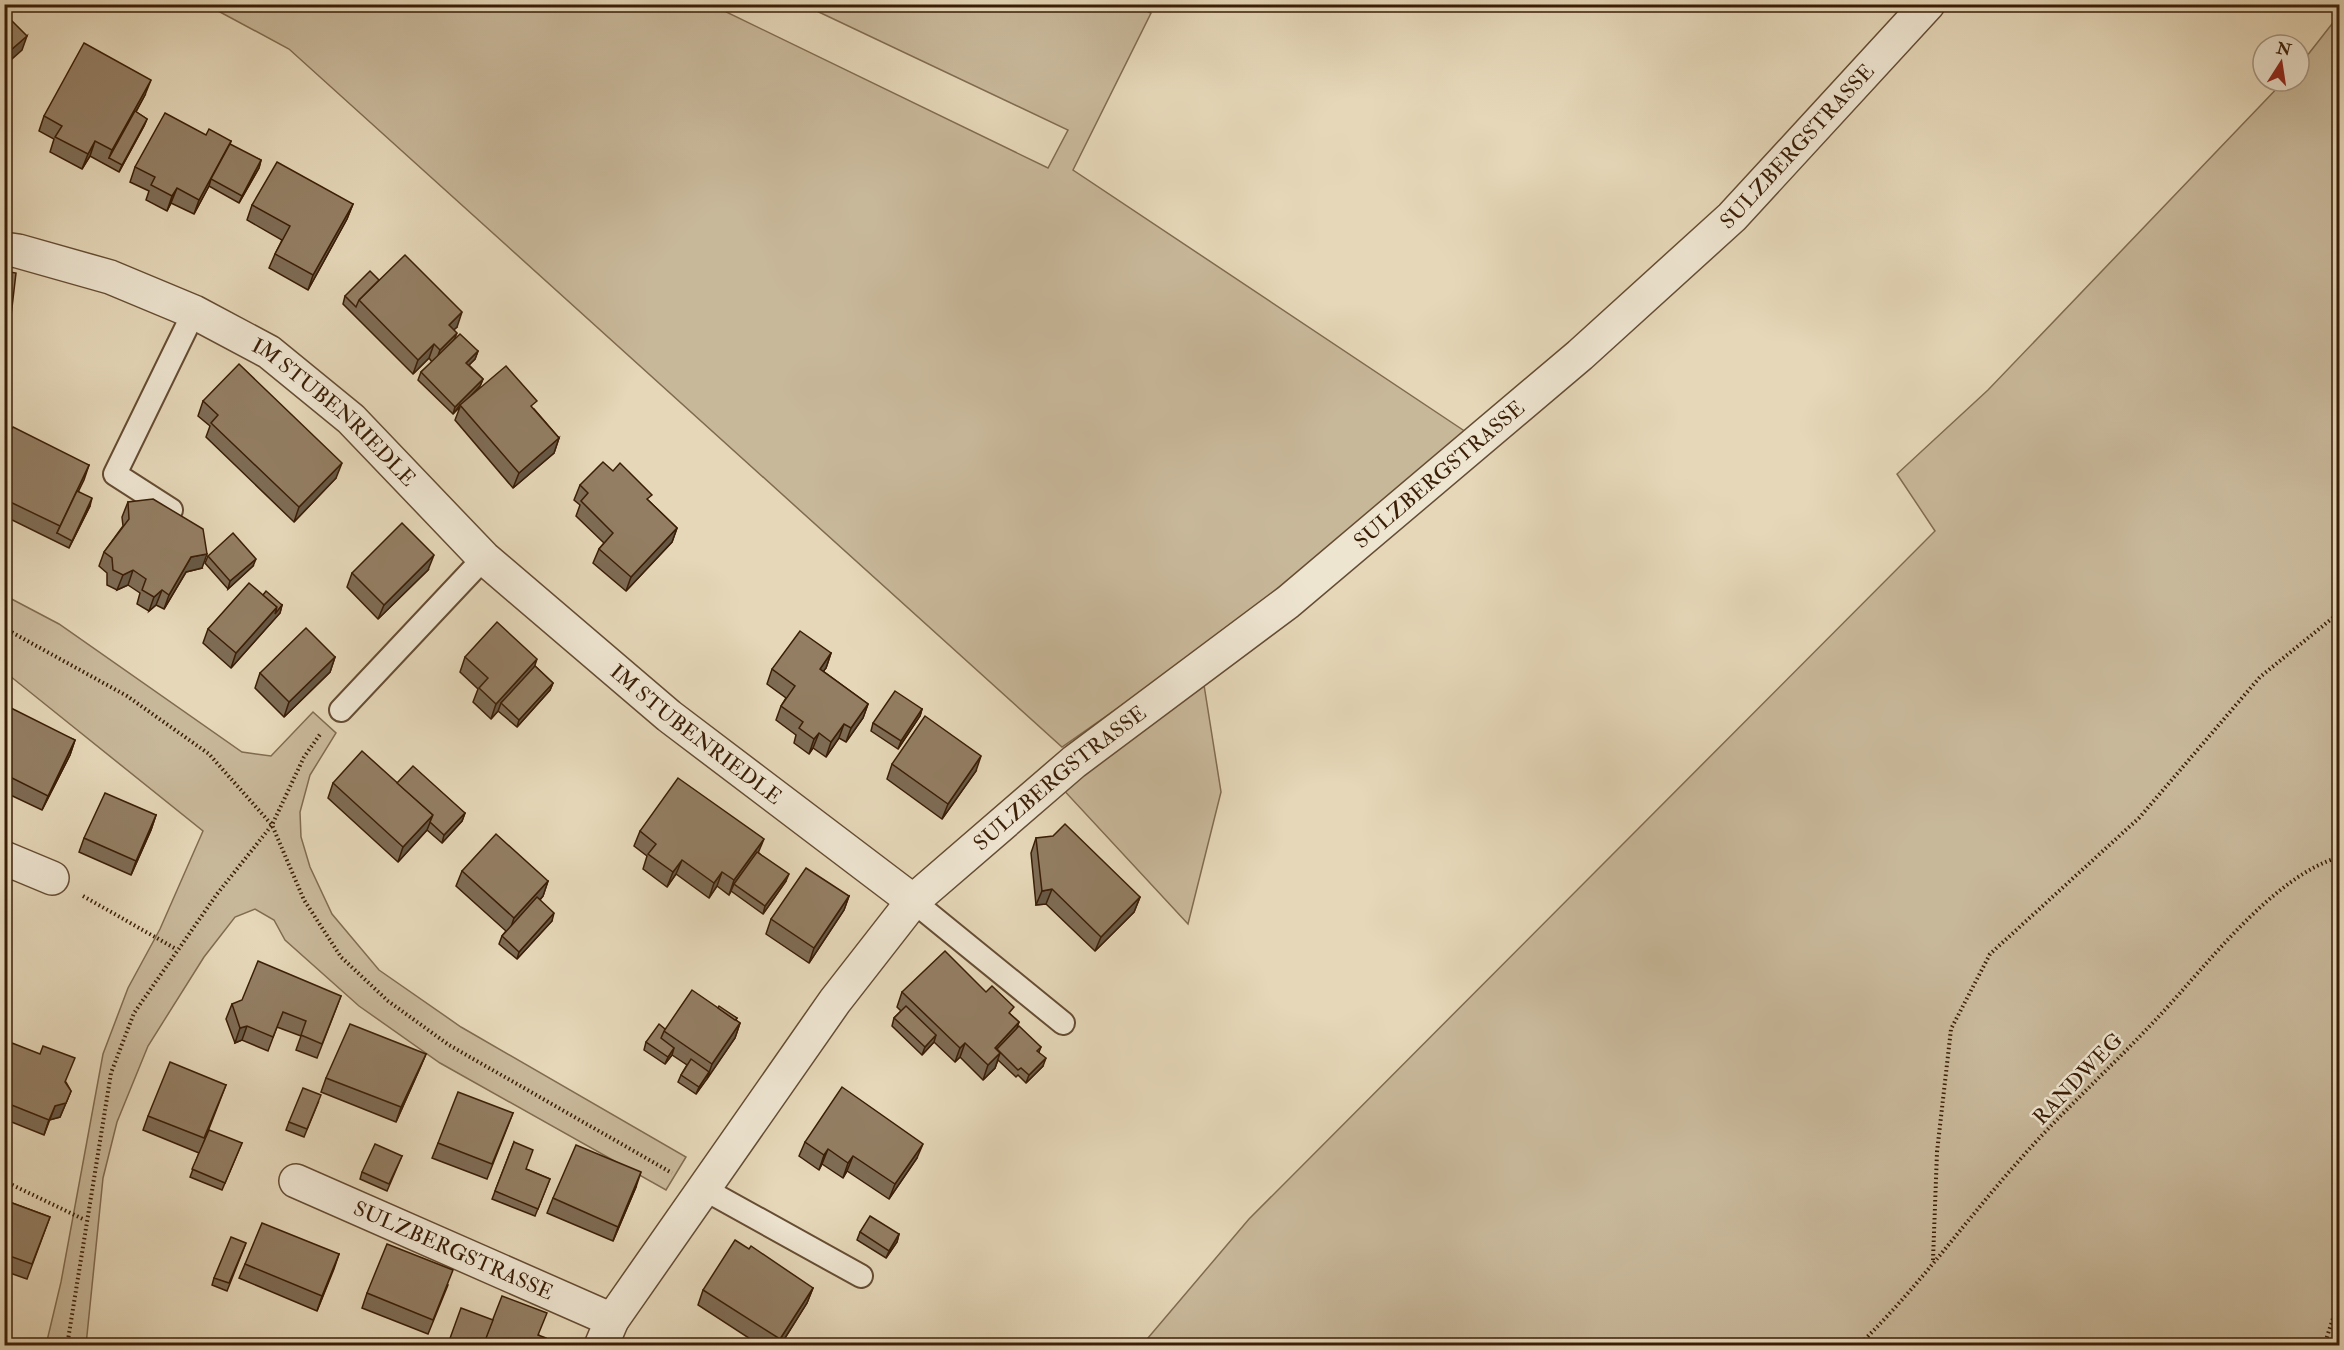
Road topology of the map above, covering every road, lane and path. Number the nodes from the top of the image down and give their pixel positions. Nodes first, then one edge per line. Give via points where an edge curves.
1 (1928, 4) edge
2 (4, 249) edge
3 (194, 312) junction
4 (171, 510) edge
5 (484, 558) junction
6 (2340, 612) edge
7 (4, 628) edge
8 (341, 710) joint
9 (272, 825) junction
10 (2340, 857) edge
11 (4, 858) edge
12 (52, 878) joint
13 (914, 901) junction
14 (176, 949) junction
15 (1062, 1023) dead end
16 (672, 1173) dead end
17 (4, 1181) edge
18 (296, 1182) dead end
19 (704, 1190) junction
20 (85, 1220) junction
21 (1934, 1260) junction
22 (861, 1276) dead end
23 (2340, 1297) edge
24 (606, 1333) edge
25 (67, 1346) edge
26 (1858, 1346) edge
27 (2324, 1346) edge

1 - 13 street, SULZBERGSTRASSE via 1732,217 1580,355 1288,603 1074,762
2 - 3 street, IM STUBENRIEDLE via 110,277
3 - 4 lane via 116,474
3 - 5 street, IM STUBENRIEDLE via 269,352 351,418
5 - 8 lane
5 - 13 street, IM STUBENRIEDLE via 669,716
6 - 21 path via 2260,677 2139,818 1990,954 1951,1029 1937,1152
7 - 9 path via 127,696 209,754
8 - 9 path via 304,758
9 - 14 path
9 - 16 path via 304,900 341,957 388,1001 449,1045
10 - 21 path, RANDWEG via 2324,861 2266,901 2017,1162
11 - 12 street
12 - 14 path
13 - 15 lane
13 - 19 street, SULZBERGSTRASSE via 835,1000
14 - 20 path via 134,1013 111,1073
17 - 20 path
18 - 24 street, SULZBERGSTRASSE
19 - 22 lane
19 - 24 street, SULZBERGSTRASSE
20 - 25 path
21 - 26 path, RANDWEG via 1899,1306
23 - 27 path

